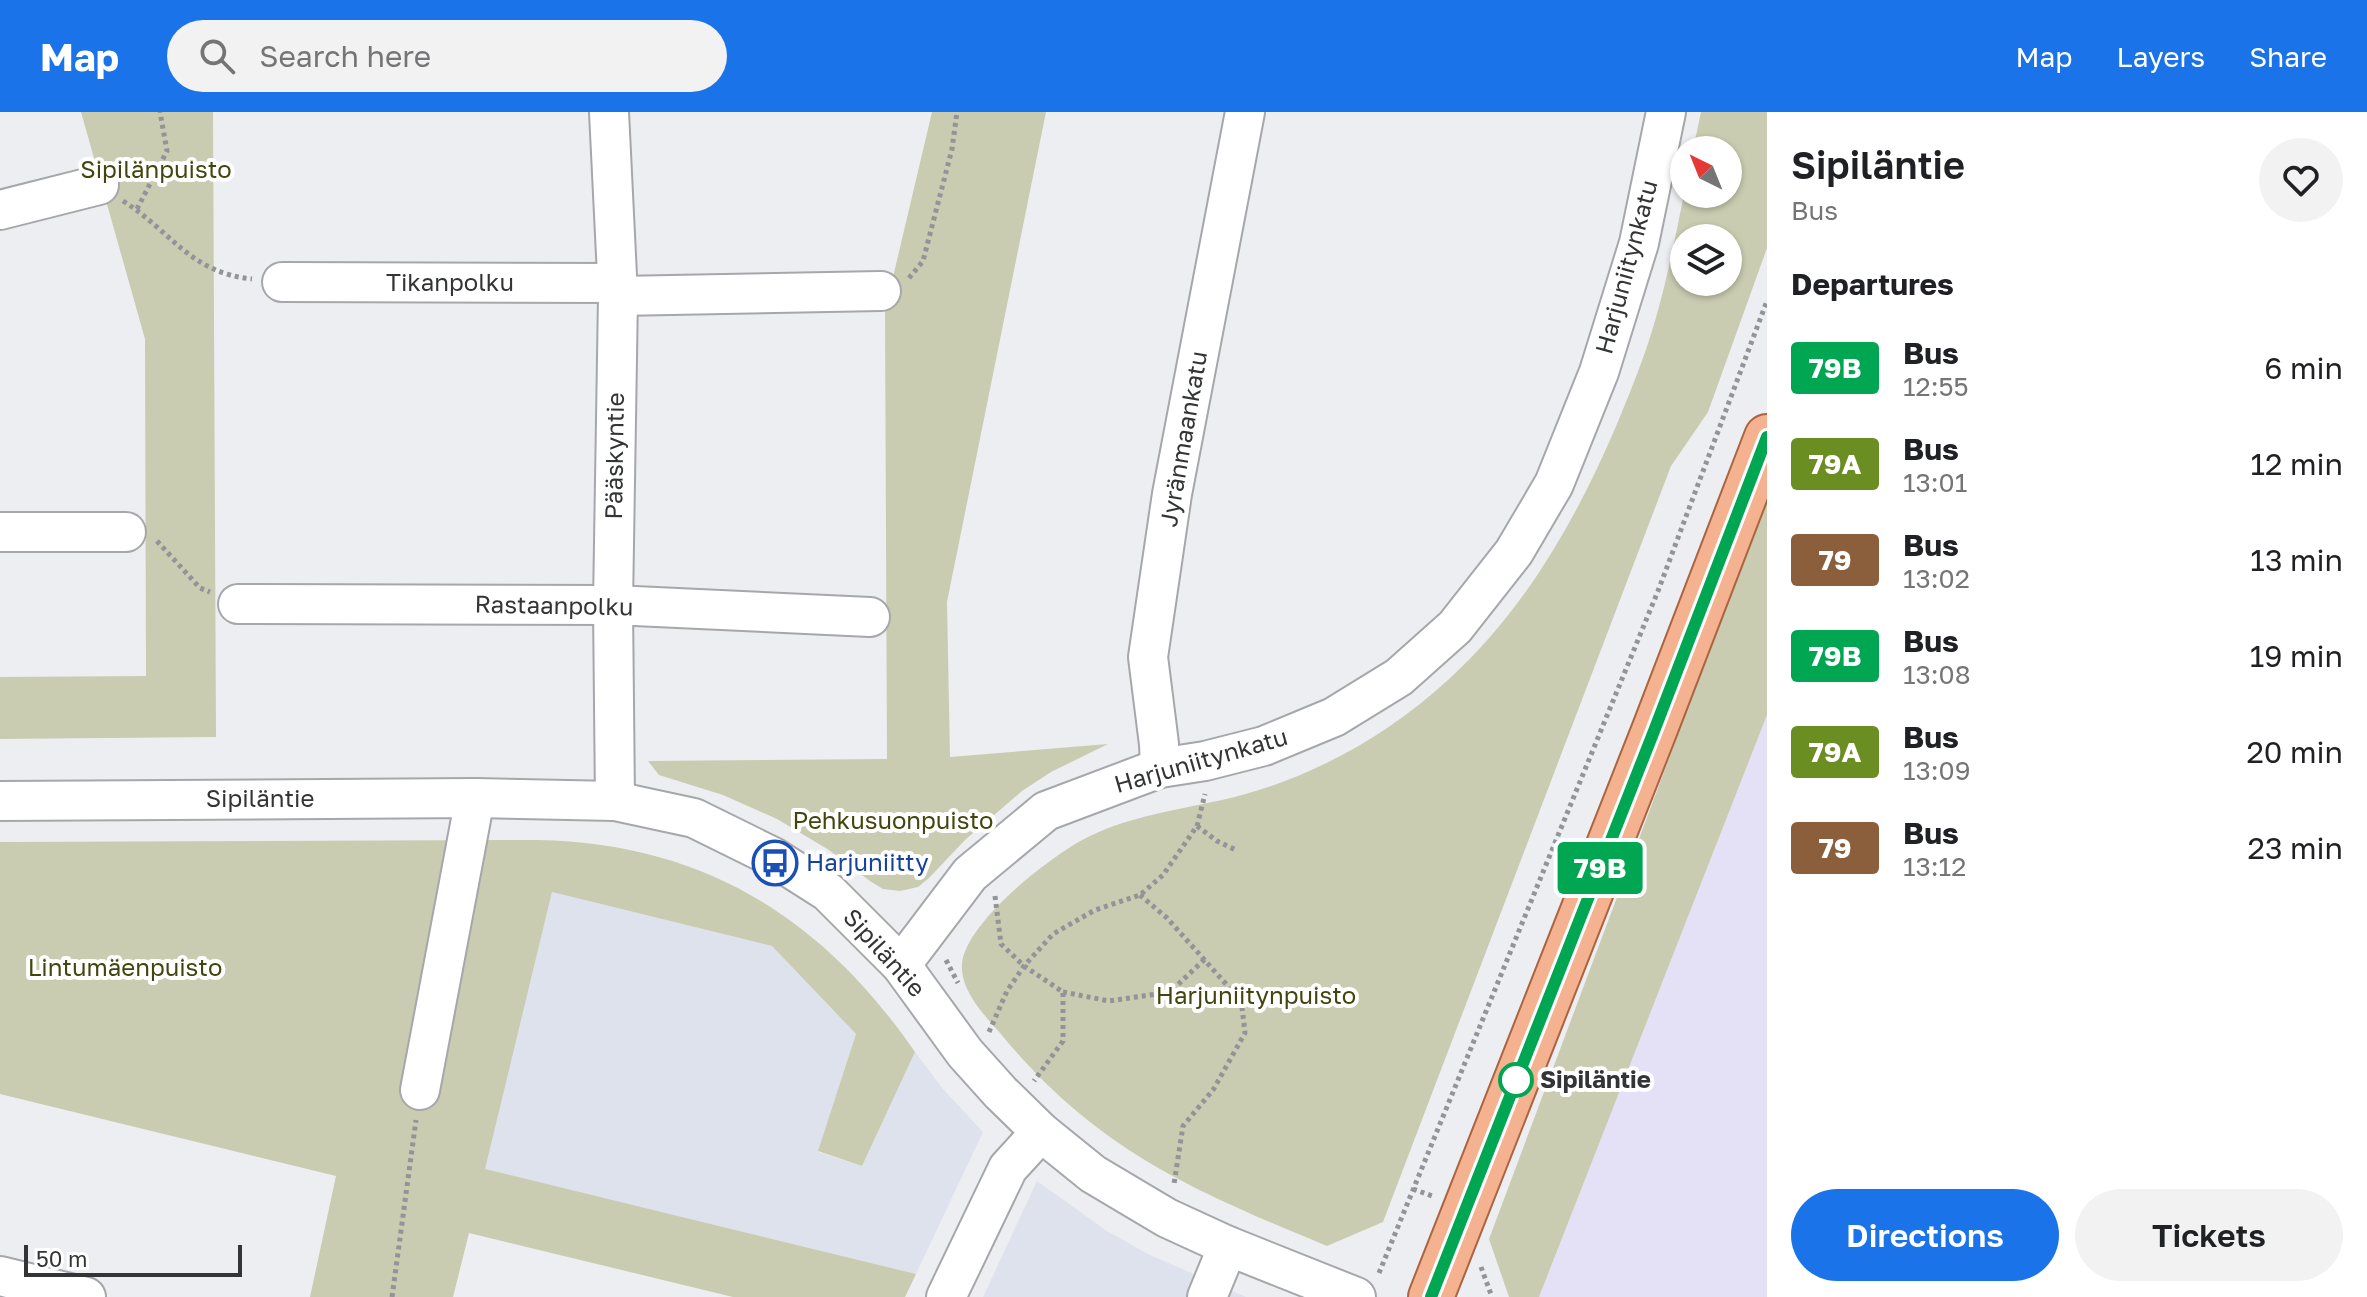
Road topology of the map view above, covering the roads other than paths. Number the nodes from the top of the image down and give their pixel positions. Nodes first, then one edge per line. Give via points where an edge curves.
1 (609, 112) edge
2 (1245, 112) edge
3 (1666, 112) edge
4 (99, 185) road end
5 (0, 210) edge
6 (282, 282) road end
7 (617, 290) junction
8 (881, 291) road end
9 (1767, 437) edge
10 (0, 532) edge
11 (126, 532) road end
12 (238, 604) road end
13 (613, 605) junction
14 (870, 617) dead end
15 (1160, 768) junction
16 (475, 798) junction
17 (0, 801) edge
18 (615, 801) junction
19 (901, 965) junction
20 (420, 1090) road end
21 (1041, 1132) junction
22 (1228, 1246) junction
23 (0, 1276) edge
24 (1368, 1281) edge
25 (86, 1297) edge
26 (946, 1297) edge
27 (1207, 1297) edge
28 (1431, 1297) edge

1 - 7 street, Pääskyntie
2 - 15 street, Jyränmaankatu via 1172,494 1148,657
3 - 15 street, Harjuniitynkatu via 1639,243 1599,372 1554,484 1514,552 1455,627 1399,677 1334,717 1264,746
4 - 5 street
6 - 7 street, Tikanpolku
7 - 8 street, Tikanpolku
7 - 13 street, Pääskyntie
9 - 28 main road
10 - 11 street
12 - 13 street, Rastaanpolku
13 - 14 street, Rastaanpolku
13 - 18 street, Pääskyntie
15 - 19 street, Harjuniitynkatu via 1046,811 970,874
16 - 17 street, Sipiläntie
16 - 18 street, Sipiläntie
16 - 20 street
18 - 19 street, Sipiläntie via 694,818 773,857 828,892
19 - 21 street, Sipiläntie via 965,1053
21 - 22 street, Sipiläntie via 1093,1174
21 - 26 street via 1008,1168
22 - 24 street, Sipiläntie
22 - 27 street
23 - 25 street

